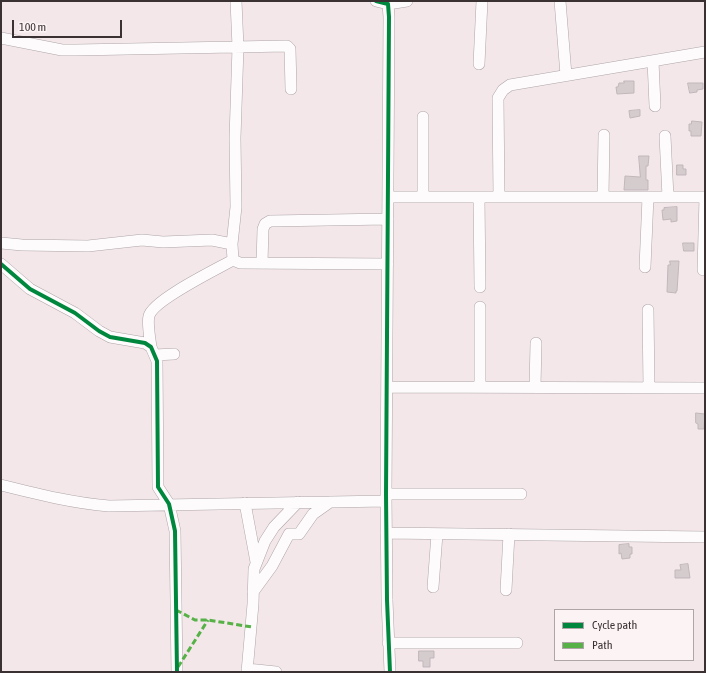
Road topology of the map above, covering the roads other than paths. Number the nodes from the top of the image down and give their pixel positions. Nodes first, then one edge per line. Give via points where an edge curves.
1 (236, 1) edge
2 (376, 1) edge
3 (407, 1) edge
4 (482, 1) edge
5 (560, 1) edge
6 (388, 4) junction
7 (1, 38) edge
8 (238, 46) junction
9 (705, 52) edge
10 (653, 61) junction
11 (479, 64) dead end
12 (566, 75) junction
13 (291, 89) dead end
14 (655, 106) dead end
15 (423, 117) dead end
16 (604, 136) dead end
17 (665, 136) dead end
18 (388, 197) junction
19 (423, 197) junction
20 (479, 197) junction
21 (498, 197) junction
22 (603, 197) junction
23 (648, 197) junction
24 (668, 197) junction
25 (705, 197) edge
26 (388, 219) junction
27 (1, 243) edge
28 (232, 244) junction
29 (233, 260) junction
30 (262, 263) junction
31 (1, 264) edge
32 (388, 264) junction
33 (645, 267) dead end
34 (703, 270) dead end
35 (480, 287) dead end
36 (480, 307) dead end
37 (648, 310) dead end
38 (536, 343) dead end
39 (153, 351) junction
40 (174, 354) dead end
41 (387, 387) junction
42 (480, 388) junction
43 (535, 388) junction
44 (649, 388) junction
45 (705, 388) edge
46 (1, 485) edge
47 (521, 494) dead end
48 (386, 497) junction
49 (298, 502) junction
50 (330, 502) junction
51 (244, 503) junction
52 (169, 504) junction
53 (386, 533) junction
54 (437, 534) junction
55 (509, 534) junction
56 (705, 538) edge
57 (256, 562) junction
58 (433, 587) dead end
59 (506, 590) dead end
60 (253, 592) junction
61 (388, 643) junction
62 (517, 643) dead end
63 (247, 671) edge
64 (177, 672) edge
65 (276, 672) edge
66 (390, 672) edge

1 - 8 street
2 - 6 street
3 - 6 street
4 - 11 street
5 - 12 street
6 - 18 street
7 - 8 street via 62,50
8 - 13 street via 287,46 290,49
8 - 28 street via 236,207
9 - 10 street
10 - 12 street
10 - 14 street
12 - 21 street via 510,85 502,90 498,98
15 - 19 street
16 - 22 street
17 - 24 street
18 - 19 street
18 - 26 street
19 - 20 street
20 - 21 street
20 - 35 street
21 - 22 street
22 - 23 street
23 - 24 street
23 - 33 street
24 - 25 street
25 - 34 street
26 - 30 street via 270,222 265,224 263,229
26 - 32 street
27 - 28 street via 88,246 142,240 212,240
28 - 29 street
29 - 30 street via 240,263
29 - 39 street via 183,287 152,310 148,317
30 - 32 street
31 - 39 street via 30,289 75,313 98,331 110,337 145,343
32 - 41 street
36 - 42 street
37 - 44 street
38 - 43 street
39 - 40 street
39 - 52 street via 157,361 157,481
41 - 42 street
41 - 48 street
42 - 43 street
43 - 44 street
44 - 45 street
46 - 52 street via 86,504
47 - 48 street
48 - 50 street
48 - 53 street
49 - 50 street
49 - 51 street
49 - 57 street via 274,527
50 - 60 street via 313,514 299,534 289,534 272,566
51 - 52 street
51 - 57 street
52 - 64 street via 175,531
53 - 54 street
53 - 61 street
54 - 55 street
54 - 58 street
55 - 56 street
55 - 59 street
57 - 60 street
60 - 63 street
61 - 62 street
61 - 66 street
63 - 65 street

